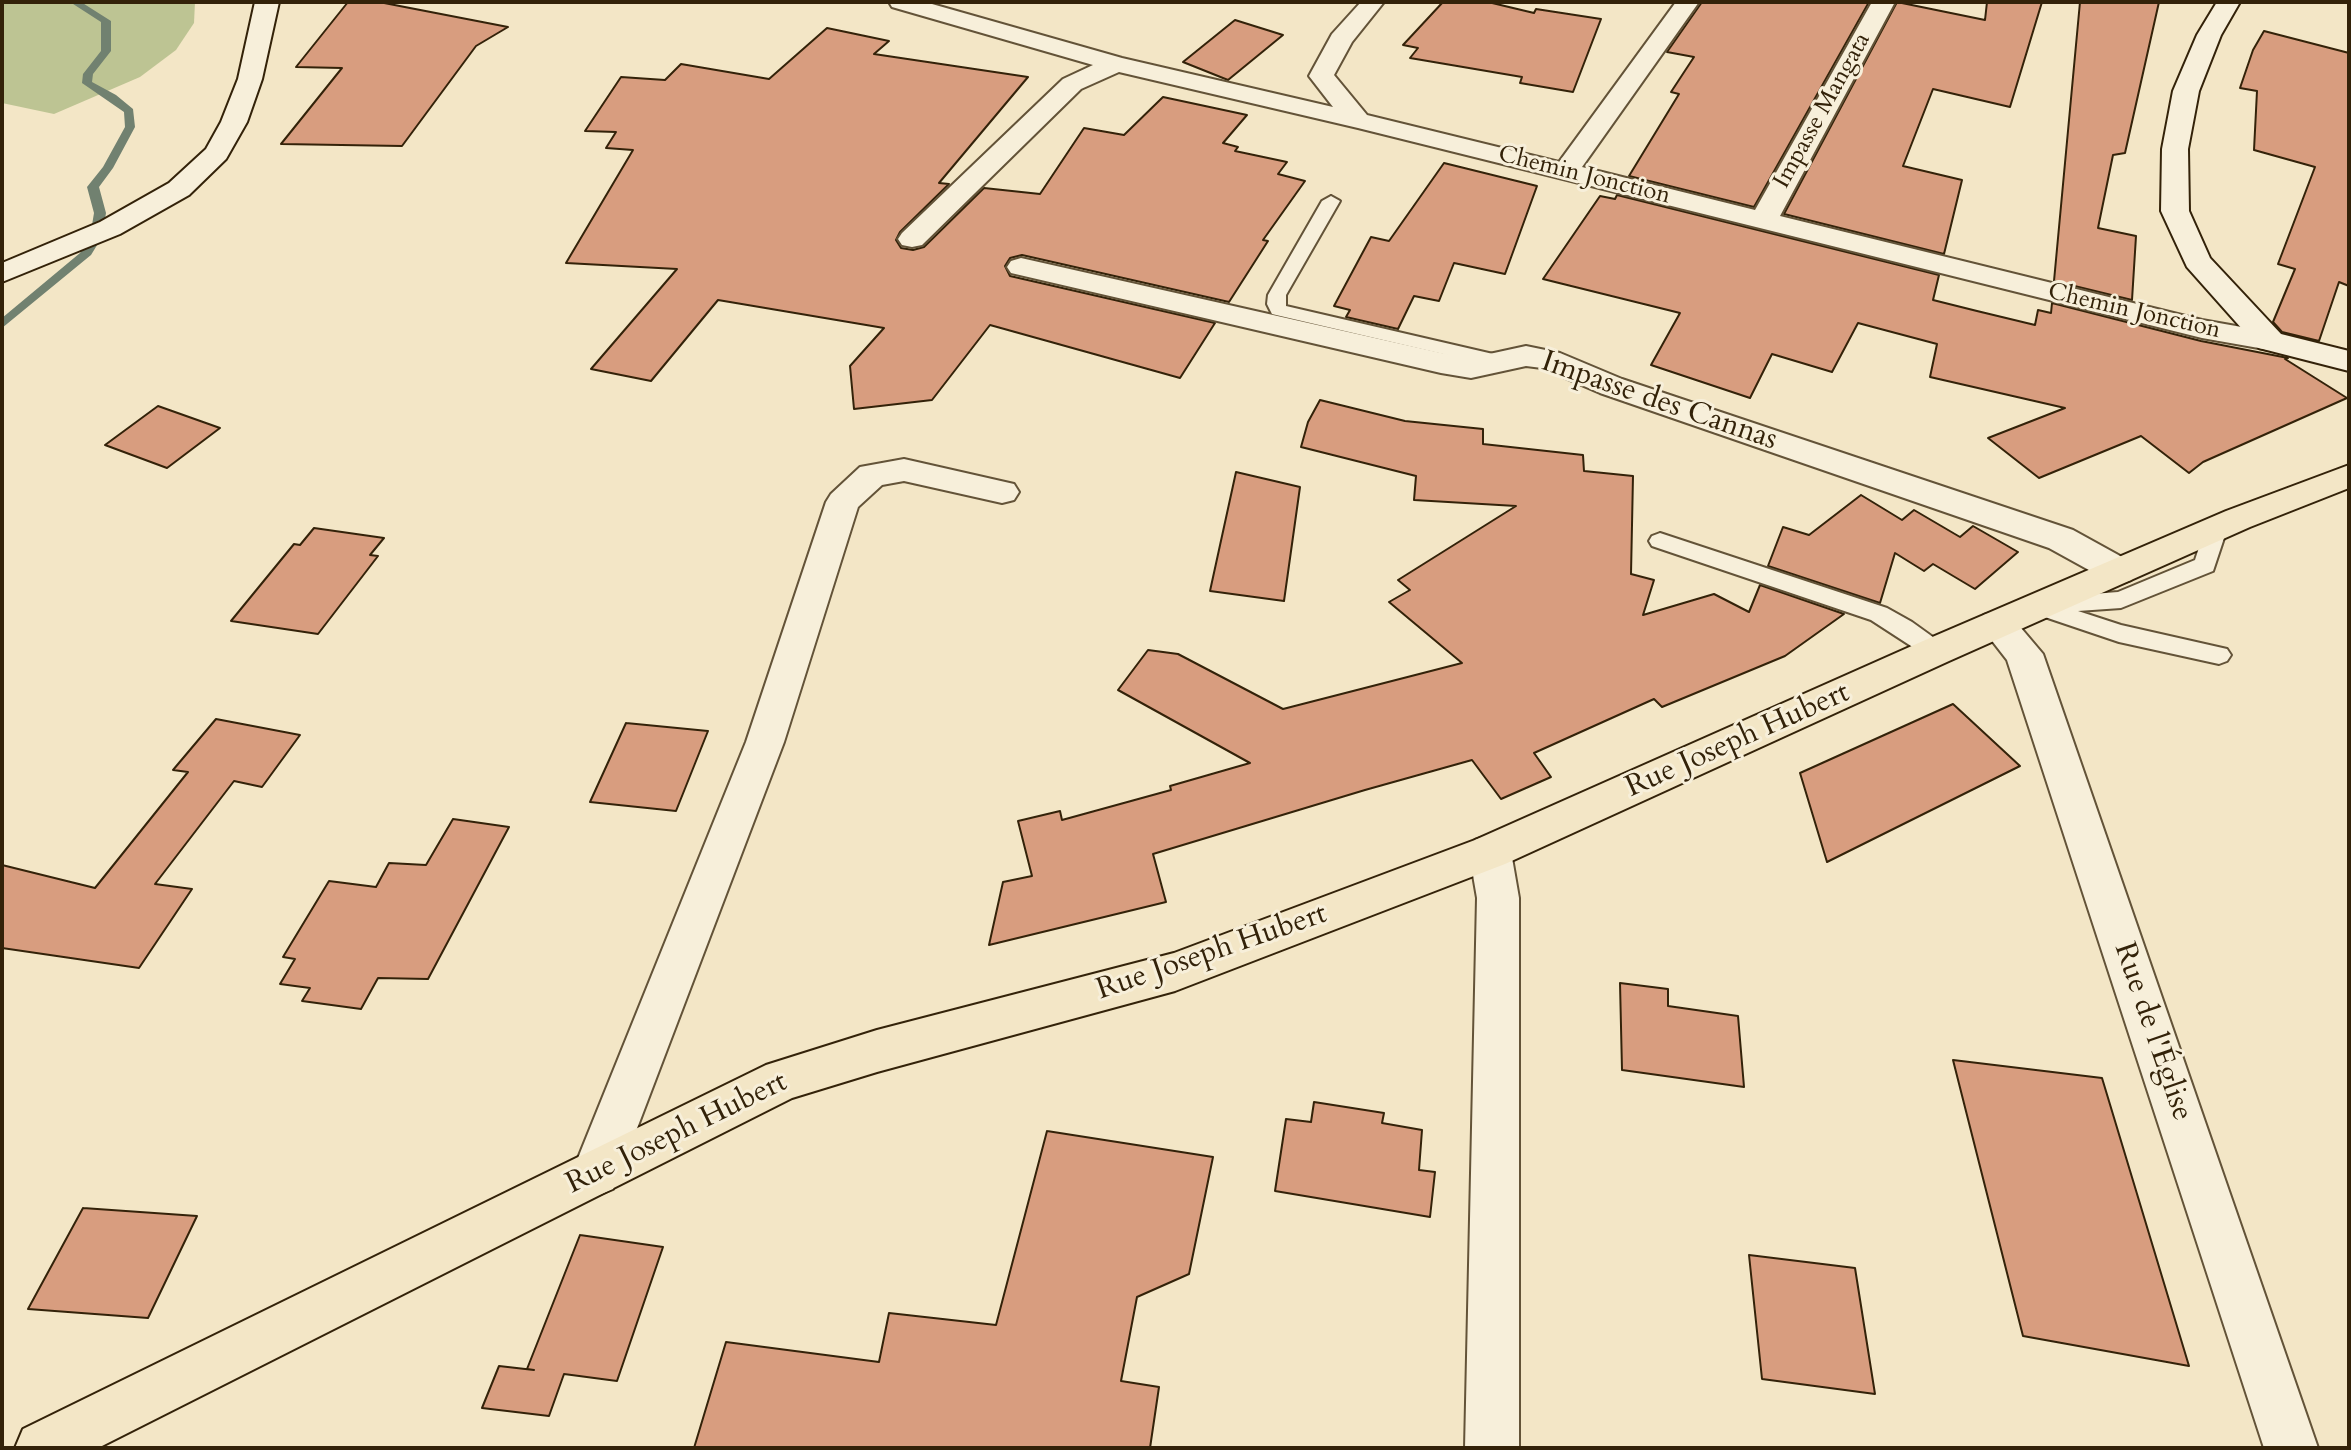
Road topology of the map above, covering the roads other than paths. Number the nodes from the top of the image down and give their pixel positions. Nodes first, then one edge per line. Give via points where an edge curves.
1 (267, 2) edge
2 (900, 2) edge
3 (1373, 2) edge
4 (1688, 2) edge
5 (1884, 2) edge
6 (2228, 2) edge
7 (1116, 64) junction
8 (1358, 120) junction
9 (1565, 172) junction
10 (1331, 201) dead end
11 (1763, 221) junction
12 (912, 239) dead end
13 (1021, 267) dead end
14 (2, 273) edge
15 (2270, 341) junction
16 (1500, 361) junction
17 (2349, 361) edge
18 (2349, 475) edge
19 (1002, 492) dead end
20 (2216, 529) junction
21 (1660, 541) dead end
22 (2119, 571) junction
23 (2043, 606) junction
24 (1997, 624) junction
25 (1936, 651) junction
26 (2219, 655) dead end
27 (1490, 852) junction
28 (597, 1173) junction
29 (42, 1448) edge
30 (1492, 1448) edge
31 (2291, 1448) edge

1 - 14 street via 250,79 217,153 180,189 110,228
2 - 7 street, Chemin Jonction
3 - 8 street via 1340,39 1321,76
4 - 9 street
5 - 11 street, Impasse Mangata
6 - 15 street via 2186,92 2175,149 2175,211 2197,261
7 - 8 street, Chemin Jonction
7 - 12 street via 1072,84
8 - 9 street, Chemin Jonction
9 - 11 street, Chemin Jonction
10 - 16 lane via 1278,295 1279,310
11 - 15 street, Chemin Jonction via 2189,326
13 - 16 street, Impasse des Cannas via 1441,363 1471,368
15 - 17 street, Chemin Jonction
16 - 22 street, Impasse des Cannas via 1526,356 1549,360 1611,386 2061,539
18 - 20 main road, Rue Joseph Hubert
19 - 28 street via 904,470 872,475 843,502 765,742
20 - 22 main road, Rue Joseph Hubert
20 - 23 lane via 2206,565 2121,600
21 - 25 lane via 1879,614
22 - 23 main road, Rue Joseph Hubert
23 - 24 main road, Rue Joseph Hubert
23 - 26 lane via 2119,633
24 - 25 main road, Rue Joseph Hubert
24 - 31 street, Rue de l'Église via 2024,654
25 - 27 main road, Rue Joseph Hubert
27 - 28 main road, Rue Joseph Hubert via 1175,972 782,1080
27 - 30 street via 1498,898
28 - 29 main road, Rue Joseph Hubert

